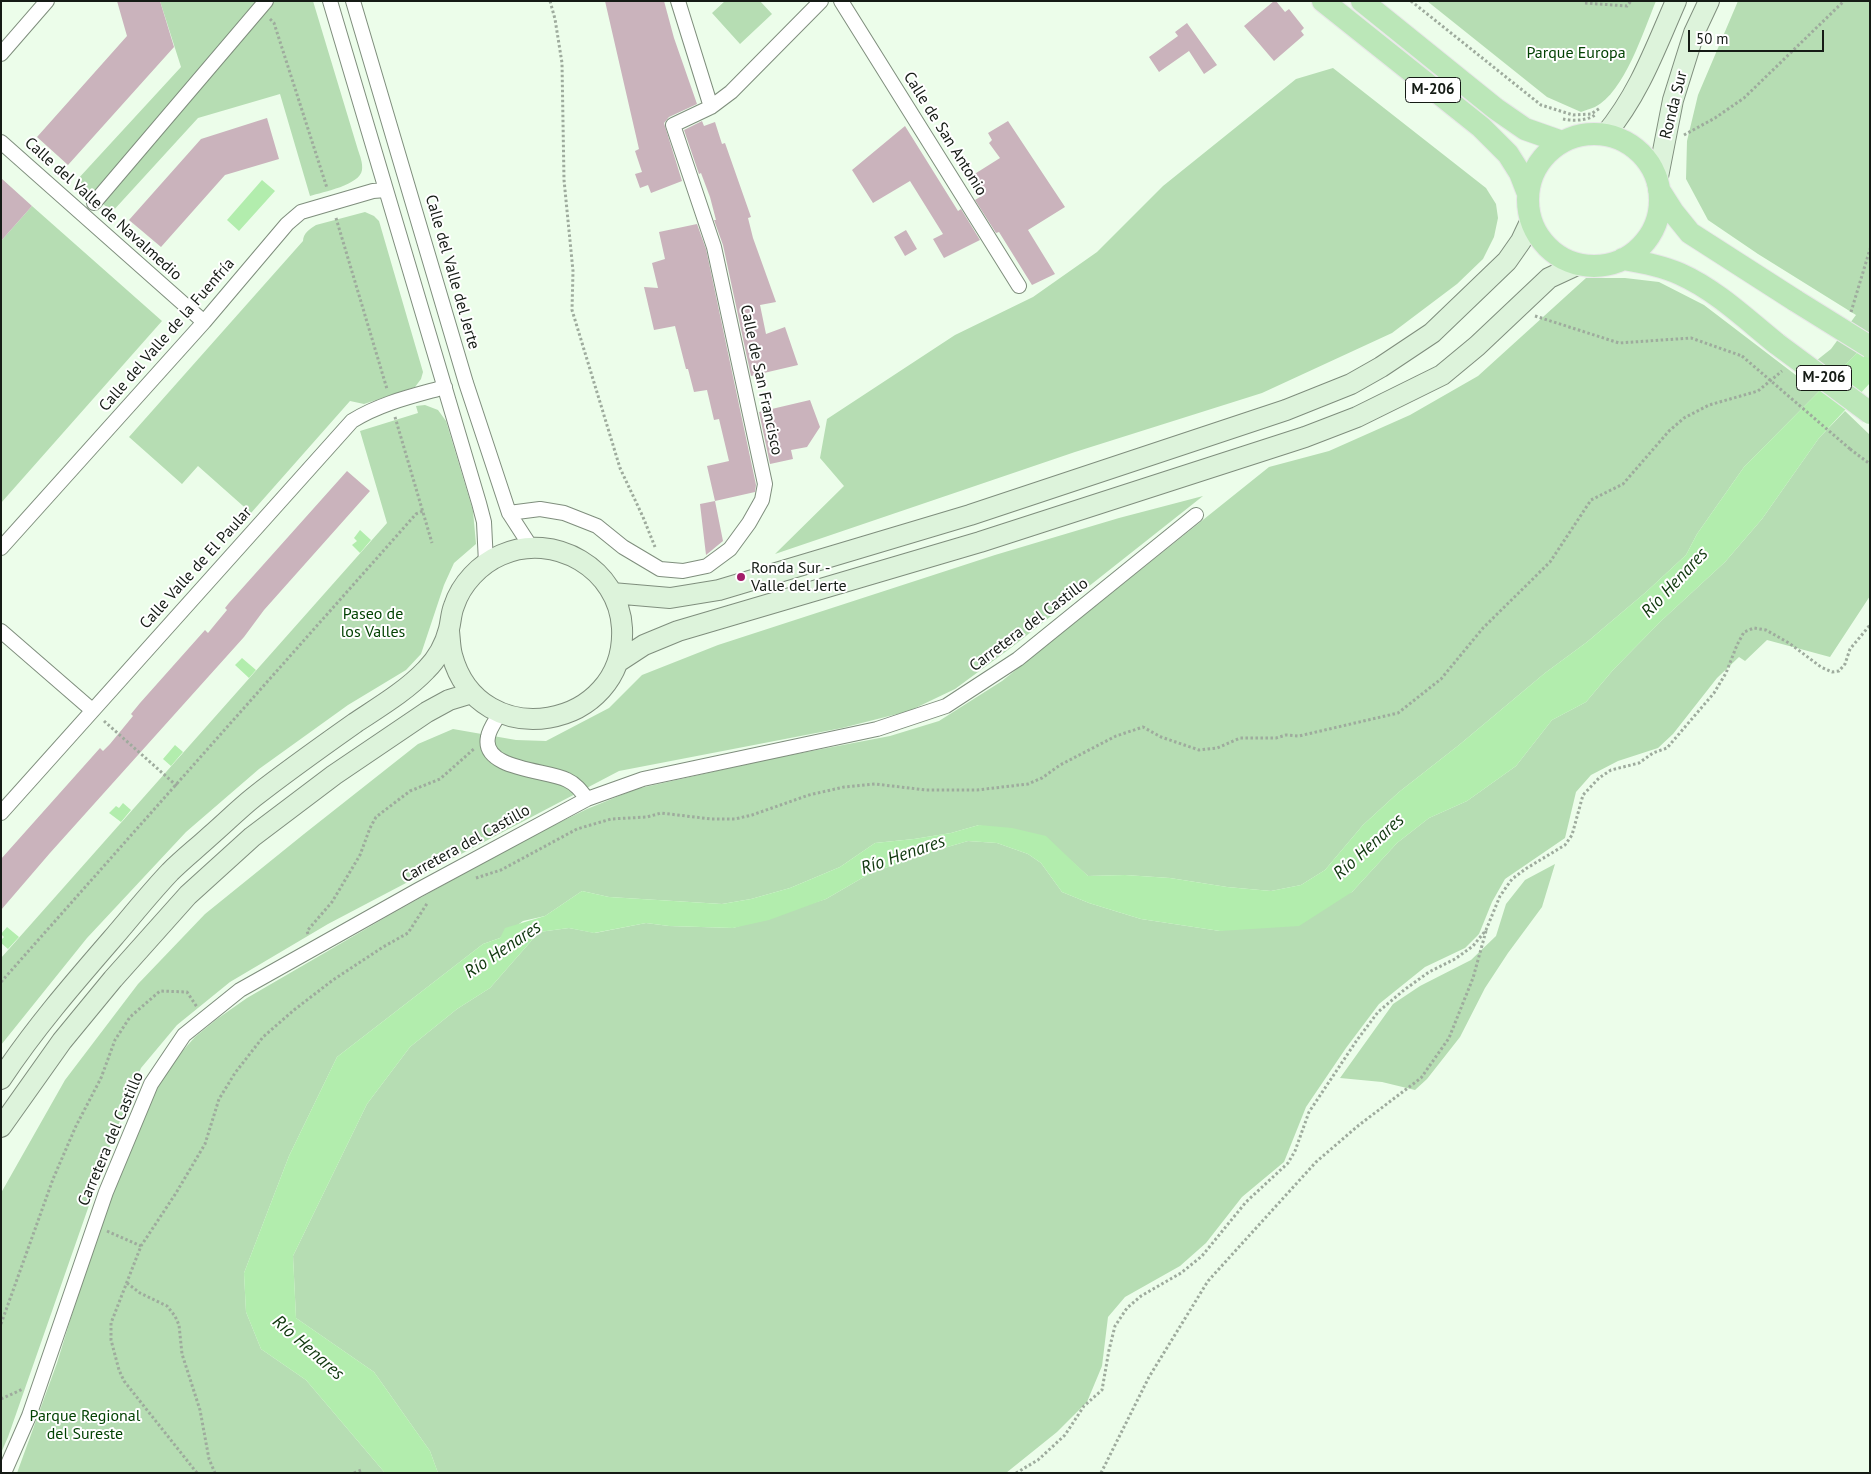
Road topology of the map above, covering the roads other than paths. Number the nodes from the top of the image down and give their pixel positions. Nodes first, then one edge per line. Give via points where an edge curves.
1 (47, 1) edge
2 (330, 1) edge
3 (353, 1) edge
4 (678, 1) edge
5 (821, 1) edge
6 (841, 1) edge
7 (1323, 1) edge
8 (1362, 1) edge
9 (1676, 1) edge
10 (1709, 1) edge
11 (264, 5) edge
12 (1, 54) edge
13 (711, 107) junction
14 (1605, 135) junction
15 (1, 142) edge
16 (1562, 142) junction
17 (1658, 186) junction
18 (386, 190) junction
19 (1527, 191) junction
20 (94, 203) dead end
21 (1530, 222) junction
22 (1623, 259) junction
23 (1577, 264) junction
24 (1020, 286) dead end
25 (204, 322) junction
26 (1870, 347) edge
27 (445, 387) junction
28 (1870, 413) edge
29 (509, 513) junction
30 (1196, 515) dead end
31 (531, 547) junction
32 (1, 548) edge
33 (486, 563) junction
34 (612, 593) junction
35 (1, 631) edge
36 (449, 632) junction
37 (618, 662) junction
38 (472, 693) junction
39 (92, 710) junction
40 (500, 713) junction
41 (587, 799) junction
42 (1, 813) edge
43 (1, 1079) edge
44 (1, 1127) edge
45 (4, 1473) edge

1 - 12 street
2 - 18 street
3 - 29 street, Calle del Valle del Jerte via 458,355
4 - 13 street
5 - 13 street via 731,92
6 - 24 street, Calle de San Antonio
7 - 19 main road, M-206 via 1480,127 1508,154
8 - 16 main road, M-206 via 1503,114 1525,129
9 - 14 main road, Ronda Sur via 1633,96
10 - 17 main road, Ronda Sur via 1694,33 1673,100
11 - 20 street
13 - 29 street, Calle de San Francisco via 673,125 714,247 765,484 762,500 730,549 706,566 683,571 660,569 623,547 597,526 564,513 540,509
14 - 16 main road, M-206 via 1583,135
14 - 17 main road, M-206 via 1624,142 1641,154 1653,171
15 - 25 street, Calle del Valle de Navalmedio
16 - 19 main road, M-206 via 1539,162
17 - 22 main road, M-206 via 1658,215 1648,238
17 - 26 main road, M-206, bridge via 1690,233
18 - 25 street, Calle del Valle de la Fuenfría via 301,212 287,224
18 - 27 street
19 - 21 main road, M-206
21 - 23 main road, M-206 via 1548,249
21 - 34 main road via 1507,261 1432,333 1351,384 1286,410 970,515 719,590 670,598
22 - 23 main road, M-206 via 1600,266
22 - 28 main road, M-206, bridge via 1679,274 1716,295
23 - 37 main road via 1550,278 1442,375 1357,417 1305,437 980,542 678,632 644,646
25 - 32 street, Calle del Valle de la Fuenfría
27 - 33 street via 480,503
27 - 39 street, Calle Valle de El Paular via 391,402 352,421
29 - 31 street, Calle del Valle del Jerte
30 - 41 street, Carretera del Castillo via 1018,659 946,706 877,729 643,779
31 - 33 main road via 500,555
31 - 34 main road via 547,548 578,558 597,573
33 - 36 main road via 467,581 454,605
34 - 37 main road via 622,627
35 - 39 street
36 - 38 main road via 451,654 459,675
36 - 43 main road via 442,650 426,670 398,694 253,798 170,872 63,994
37 - 40 main road via 604,687 583,706 556,718 528,720
38 - 40 main road
38 - 44 main road via 427,712 334,775 252,837 188,895 62,1040
39 - 42 street, Calle Valle de El Paular
40 - 41 street via 488,737 492,755 516,767 566,779
41 - 45 street, Carretera del Castillo via 240,990 184,1034 150,1084 106,1192 29,1416

